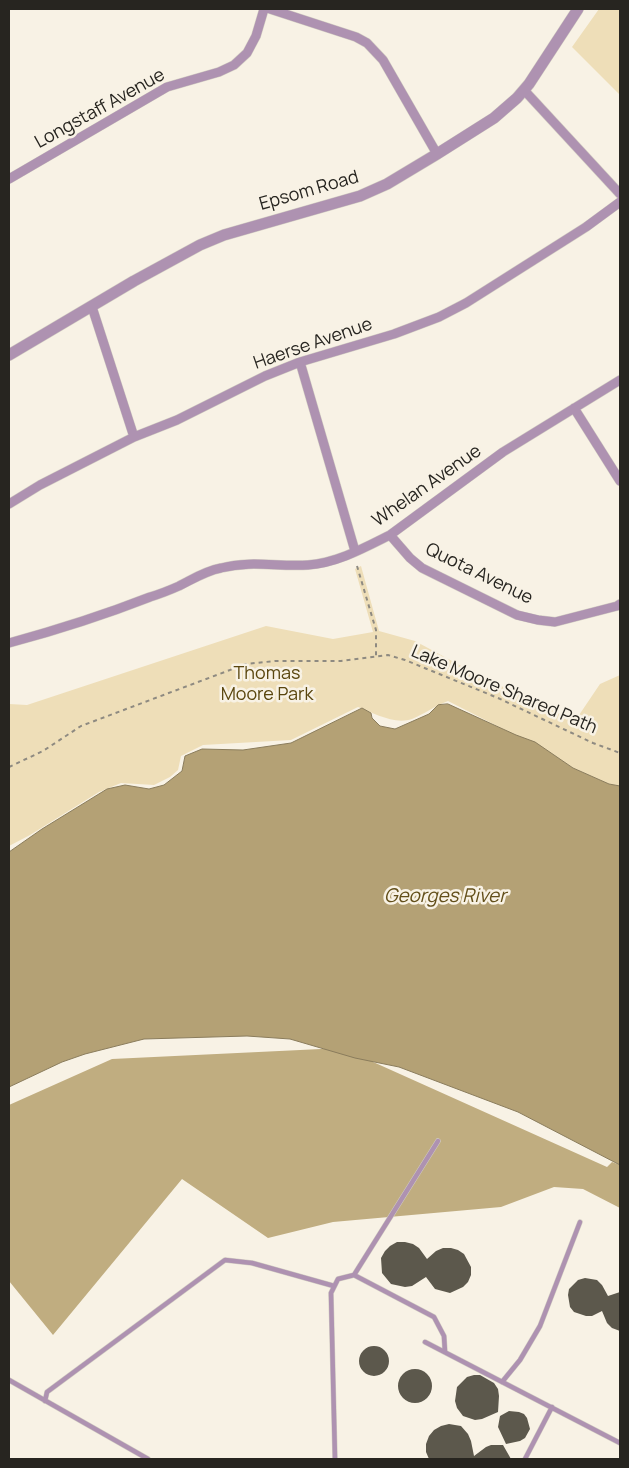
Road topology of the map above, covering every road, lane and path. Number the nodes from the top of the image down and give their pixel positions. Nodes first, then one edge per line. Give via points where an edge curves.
1 (264, 9) edge
2 (270, 9) edge
3 (578, 9) edge
4 (524, 90) junction
5 (437, 154) junction
6 (9, 179) edge
7 (620, 194) edge
8 (620, 202) edge
9 (92, 307) junction
10 (9, 355) edge
11 (300, 362) junction
12 (620, 380) edge
13 (574, 408) junction
14 (134, 438) junction
15 (620, 481) edge
16 (9, 504) edge
17 (390, 535) junction
18 (355, 551) junction
19 (357, 566) dead end
20 (620, 604) edge
21 (9, 643) edge
22 (376, 656) junction
23 (620, 754) edge
24 (9, 767) edge
25 (438, 1141) dead end
26 (580, 1222) dead end
27 (354, 1275) junction
28 (334, 1286) junction
29 (425, 1342) dead end
30 (446, 1352) junction
31 (9, 1380) edge
32 (502, 1382) junction
33 (45, 1401) junction
34 (552, 1407) junction
35 (620, 1443) edge
36 (148, 1459) edge
37 (336, 1459) edge
38 (525, 1459) edge

1 - 6 street, Longstaff Avenue via 247,53 234,65 167,87
2 - 5 street via 367,42 383,60
3 - 4 street, Epsom Road
4 - 5 street, Epsom Road via 494,118
4 - 7 street
5 - 9 street, Epsom Road via 360,196 224,235 200,245
8 - 11 street, Haerse Avenue via 578,232 439,317
9 - 10 street, Epsom Road
9 - 14 street
11 - 14 street, Haerse Avenue
11 - 18 street
12 - 13 street, Whelan Avenue
13 - 15 street
13 - 17 street, Whelan Avenue via 504,452
14 - 16 street, Haerse Avenue
17 - 18 street, Whelan Avenue
17 - 20 street, Quota Avenue via 422,568 517,615 554,622
18 - 21 street, Whelan Avenue via 308,565 242,563 218,568 141,601
19 - 22 path via 376,630
22 - 23 path, Lake Moore Shared Path via 388,655 405,660
22 - 24 path, Lake Moore Shared Path via 246,664 81,726 43,751
25 - 27 lane
26 - 32 lane via 540,1326 520,1360
27 - 28 lane via 338,1279
27 - 30 lane via 434,1317 444,1336
28 - 33 lane via 252,1263 225,1260 47,1392
28 - 37 lane via 331,1302
29 - 30 lane
30 - 32 lane
31 - 33 lane
32 - 34 lane
33 - 36 lane
34 - 35 lane
34 - 38 lane

